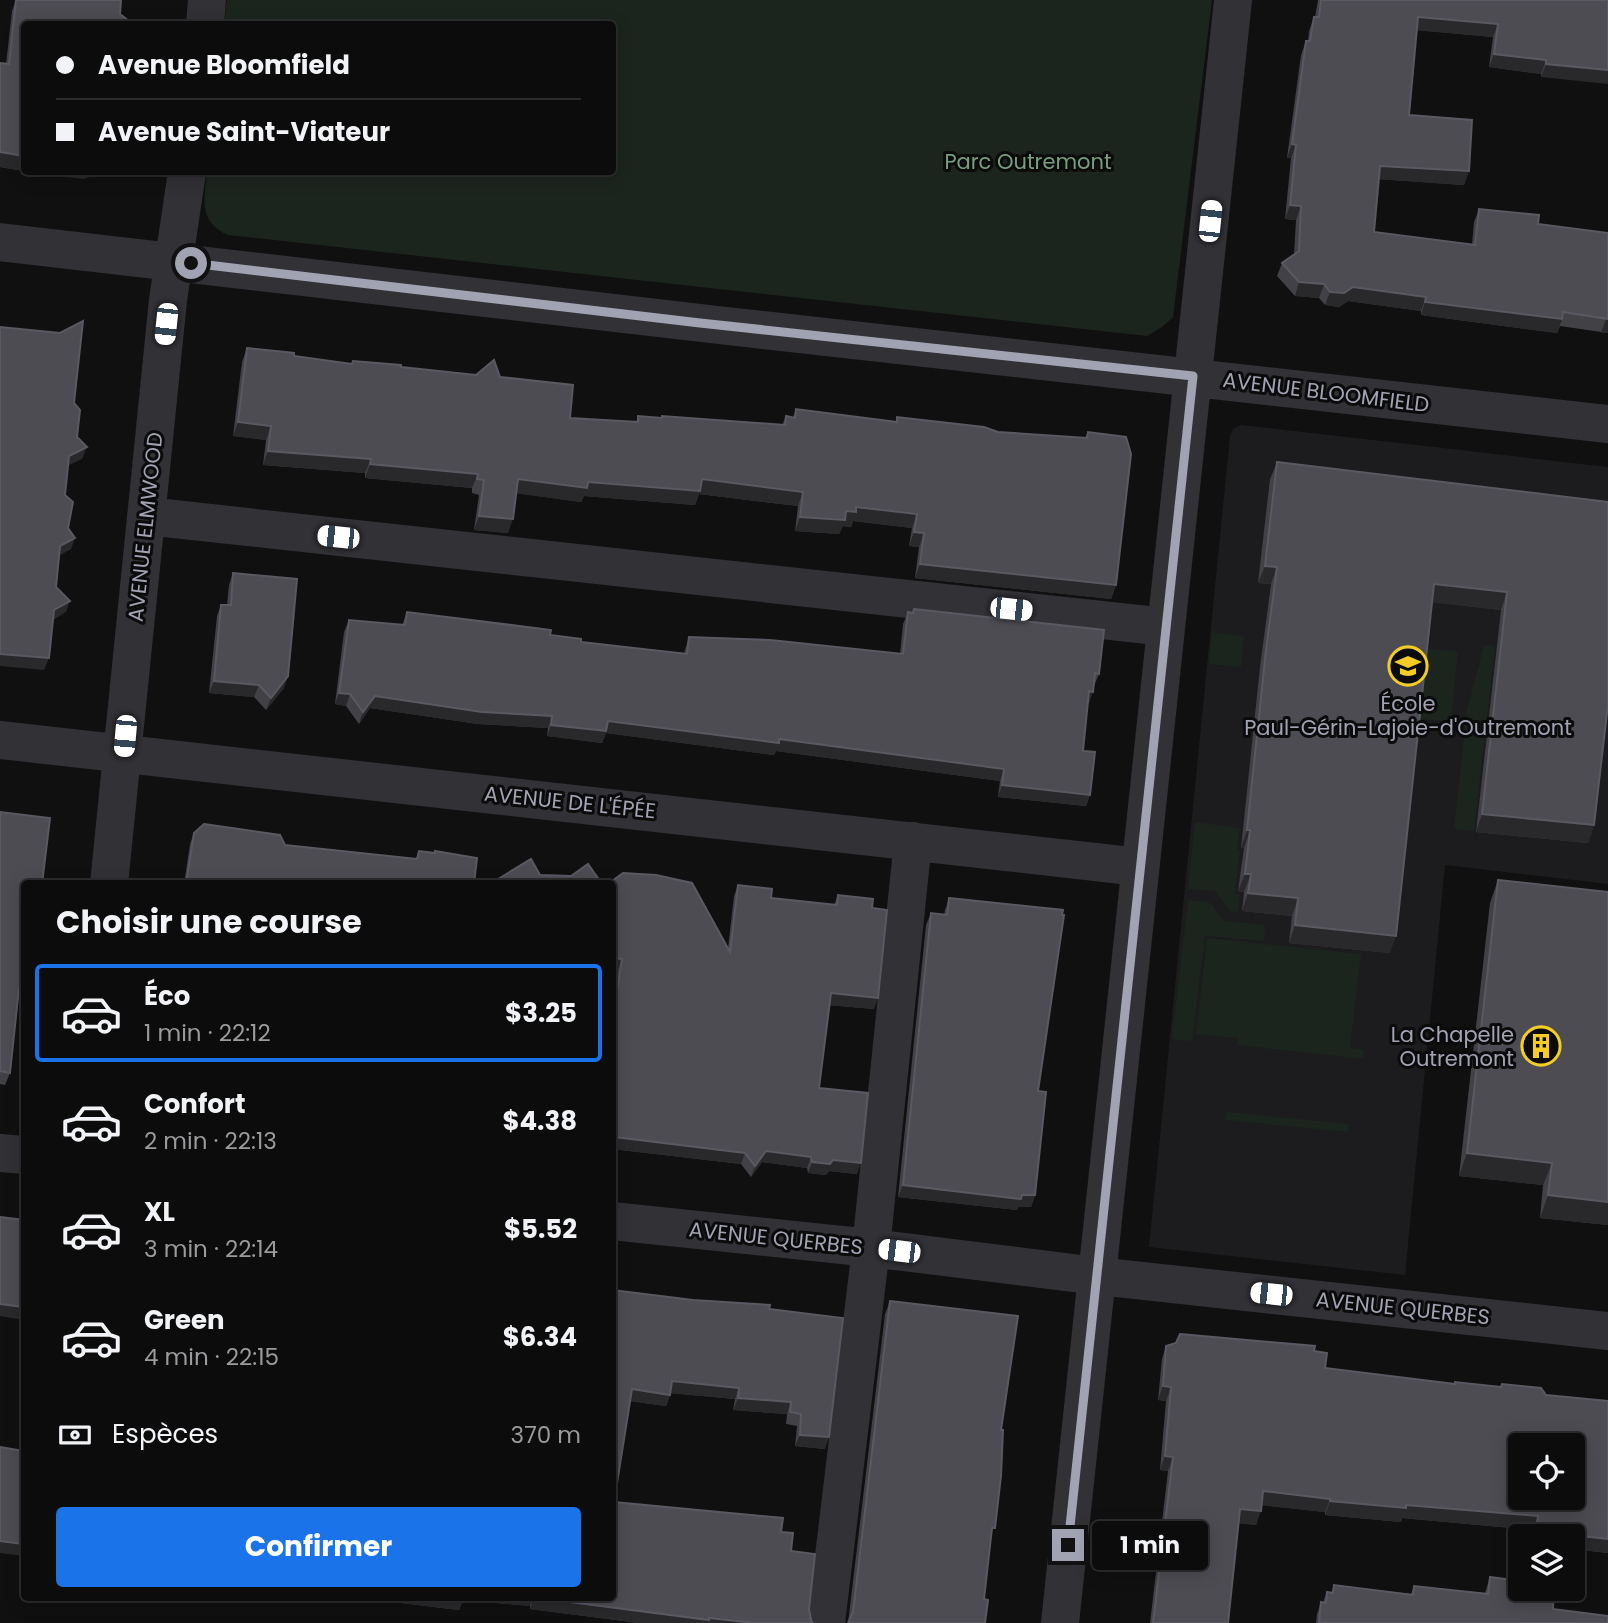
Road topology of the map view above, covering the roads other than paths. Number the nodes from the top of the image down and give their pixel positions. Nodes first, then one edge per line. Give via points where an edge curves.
1 (207, 0) edge
2 (1233, 0) edge
3 (205, 21) edge
4 (187, 175) edge
5 (0, 242) edge
6 (174, 261) junction
7 (1193, 376) junction
8 (1608, 424) edge
9 (146, 516) junction
10 (1166, 627) junction
11 (0, 740) edge
12 (123, 752) junction
13 (913, 841) junction
14 (1140, 867) junction
15 (109, 880) edge
16 (0, 1153) edge
17 (21, 1155) edge
18 (616, 1221) edge
19 (871, 1248) junction
20 (1097, 1276) junction
21 (1608, 1331) edge
22 (826, 1623) edge
23 (1059, 1623) edge

1 - 3 street
2 - 7 street
4 - 6 street, AVENUE ELMWOOD
5 - 6 street, AVENUE BLOOMFIELD
6 - 7 street, AVENUE BLOOMFIELD
6 - 9 street, AVENUE ELMWOOD
7 - 8 street, AVENUE BLOOMFIELD
7 - 10 street
9 - 10 street
9 - 12 street, AVENUE ELMWOOD
10 - 14 street
11 - 12 street, AVENUE DE L'ÉPÉE
12 - 13 street, AVENUE DE L'ÉPÉE
12 - 15 street, AVENUE ELMWOOD
13 - 14 street, AVENUE DE L'ÉPÉE
13 - 19 street
14 - 20 street
16 - 17 street
18 - 19 street, AVENUE QUERBES
19 - 20 street, AVENUE QUERBES
19 - 22 street
20 - 21 street, AVENUE QUERBES
20 - 23 street

